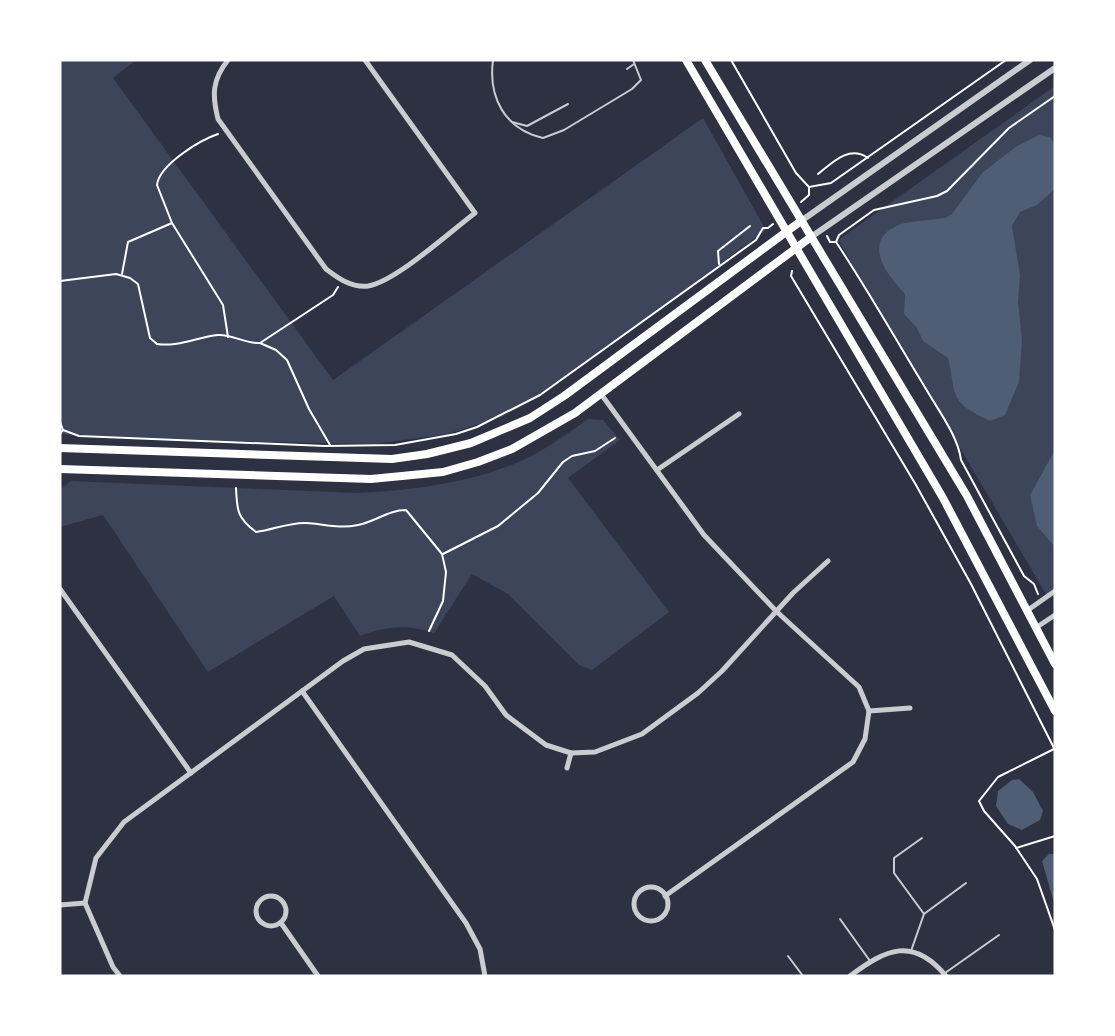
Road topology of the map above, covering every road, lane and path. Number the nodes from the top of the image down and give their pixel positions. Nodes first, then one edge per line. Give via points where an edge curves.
1 (228, 60) edge
2 (365, 60) edge
3 (493, 60) edge
4 (633, 60) edge
5 (686, 60) edge
6 (705, 60) edge
7 (731, 60) edge
8 (1006, 60) edge
9 (1030, 60) edge
10 (635, 64) junction
11 (1055, 68) edge
12 (627, 69) dead end
13 (1055, 96) edge
14 (568, 104) dead end
15 (512, 122) junction
16 (226, 131) junction
17 (868, 158) junction
18 (818, 174) dead end
19 (809, 187) junction
20 (792, 208) junction
21 (780, 218) junction
22 (801, 221) junction
23 (172, 223) junction
24 (750, 226) dead end
25 (786, 232) junction
26 (811, 237) junction
27 (796, 249) junction
28 (719, 265) junction
29 (792, 271) dead end
30 (122, 274) junction
31 (341, 280) junction
32 (60, 281) edge
33 (228, 337) junction
34 (260, 343) junction
35 (601, 394) junction
36 (739, 414) dead end
37 (60, 422) edge
38 (63, 430) junction
39 (60, 434) edge
40 (615, 438) dead end
41 (330, 445) junction
42 (60, 448) edge
43 (60, 469) edge
44 (657, 470) junction
45 (236, 488) dead end
46 (442, 554) junction
47 (828, 561) dead end
48 (60, 589) edge
49 (1055, 591) edge
50 (1041, 600) junction
51 (67, 601) junction
52 (60, 605) edge
53 (1028, 609) junction
54 (776, 611) junction
55 (1055, 615) edge
56 (1037, 627) junction
57 (429, 631) dead end
58 (1055, 664) edge
59 (302, 691) junction
60 (910, 708) dead end
61 (869, 711) junction
62 (1055, 711) edge
63 (1055, 750) edge
64 (571, 753) junction
65 (567, 768) dead end
66 (191, 773) junction
67 (1055, 836) edge
68 (922, 838) dead end
69 (1016, 848) junction
70 (966, 884) dead end
71 (665, 896) junction
72 (85, 903) junction
73 (60, 904) edge
74 (924, 914) junction
75 (840, 919) dead end
76 (281, 923) junction
77 (1055, 930) edge
78 (999, 935) dead end
79 (912, 951) junction
80 (788, 956) dead end
81 (870, 961) junction
82 (945, 975) edge
83 (120, 976) edge
84 (318, 976) edge
85 (485, 976) edge
86 (803, 976) edge
87 (850, 976) edge

1 - 16 street via 217,74 212,96
2 - 31 street via 475,213 389,278 367,286
3 - 15 lane via 490,78 496,101
4 - 10 lane
5 - 21 main road
6 - 20 main road
7 - 19 path via 796,173
8 - 17 path
9 - 22 street
10 - 12 lane
10 - 15 lane via 641,80 632,89 564,130 543,138 517,129
11 - 26 street
13 - 50 path via 1010,128 947,191 874,210 839,235 836,242 938,410 1024,576 1034,584
14 - 15 lane via 527,126
16 - 23 path via 205,138 168,165 158,178
16 - 31 street via 326,269
17 - 18 path via 849,152
17 - 19 path via 831,183
19 - 20 path via 809,195
20 - 22 main road
21 - 25 main road
21 - 28 path
22 - 25 main road
22 - 26 main road
23 - 30 path via 128,242
23 - 33 path via 223,306
24 - 28 path via 718,251
25 - 27 main road
25 - 42 main road via 564,396 530,418 471,443 427,454 370,460
26 - 27 main road
26 - 53 main road via 967,496
27 - 35 main road
27 - 62 main road via 943,498
28 - 41 path via 540,394 477,427 395,445
29 - 63 path via 791,276 971,584
30 - 32 path
30 - 33 path via 138,284 150,338 157,344 177,345 219,334
31 - 34 path via 333,295
33 - 34 path
34 - 41 path via 287,360
35 - 43 main road via 546,432 512,449 443,472 402,478
35 - 44 street
36 - 44 street
37 - 38 path
38 - 39 path
38 - 41 path via 79,436
40 - 46 path via 595,451 563,462 538,493 498,526
44 - 54 street via 704,534
45 - 46 path via 237,510 243,523 256,532 294,523 357,525 377,520 393,510 406,510
46 - 57 path via 446,572 443,601
47 - 54 street
48 - 51 street
49 - 50 street
50 - 53 street
51 - 52 street
51 - 66 street
53 - 56 main road
54 - 61 street via 859,687
54 - 64 street via 723,671 642,734 595,752
55 - 56 street
56 - 58 main road
59 - 64 street via 364,649 409,642 452,655 485,686 506,715 546,745
59 - 66 street
59 - 85 street via 466,923 480,949
60 - 61 street
61 - 71 street via 865,739 853,762
63 - 69 path via 998,777 983,792 980,801 984,811
64 - 65 street
66 - 72 street via 124,822 96,858
67 - 69 path
68 - 74 lane via 894,858 892,866
69 - 77 path via 1037,879
70 - 74 lane
71 - 71 street via 657,888 645,888 636,895 635,912 643,920 658,920 668,907
72 - 73 street
72 - 83 street via 112,967
74 - 79 lane
75 - 81 lane
76 - 76 street via 286,909 282,900 268,896 260,901 256,910 262,923
76 - 84 street
78 - 82 lane
79 - 81 street via 889,952
79 - 82 street via 933,962
80 - 86 lane
81 - 87 street

